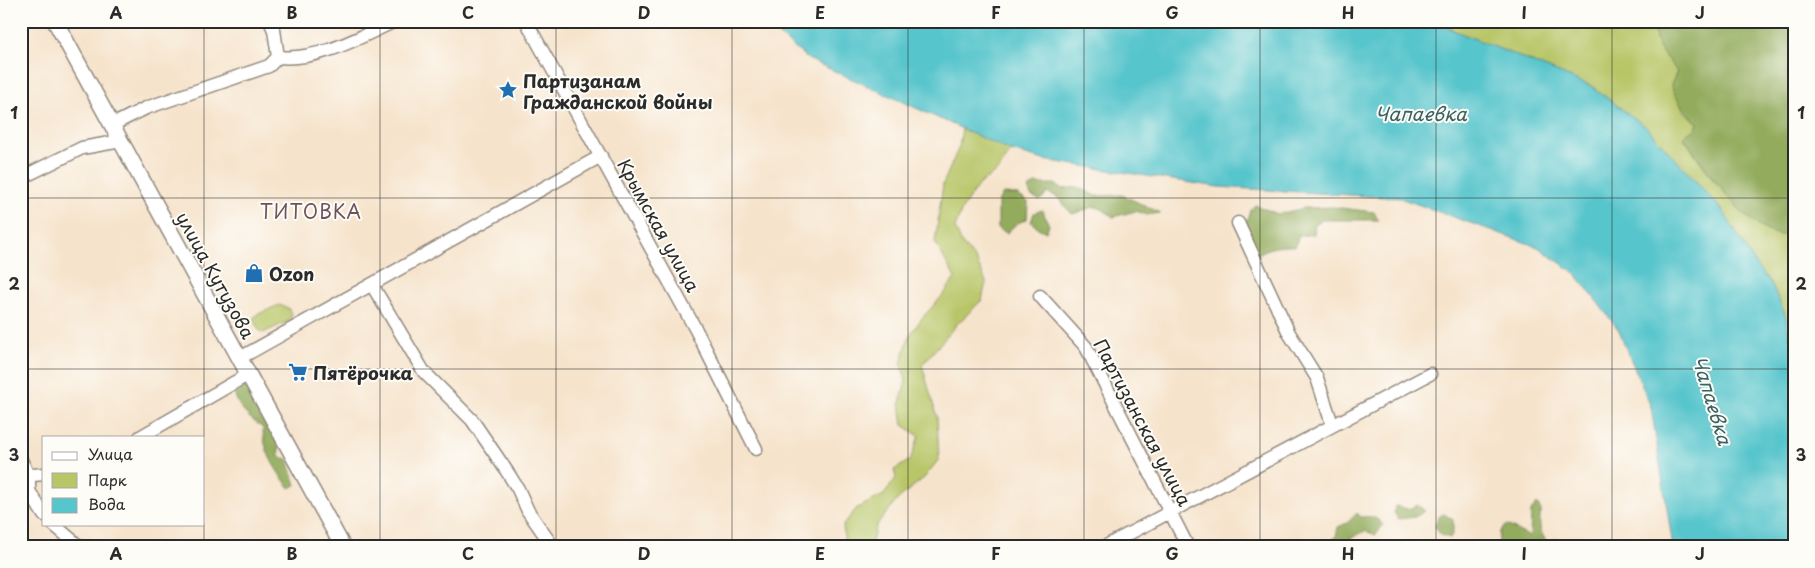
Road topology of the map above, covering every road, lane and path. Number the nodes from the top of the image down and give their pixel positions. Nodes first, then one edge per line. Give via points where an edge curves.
1 (55, 21) edge
2 (270, 21) edge
3 (395, 21) edge
4 (526, 21) edge
5 (278, 57) junction
6 (112, 125) junction
7 (121, 141) junction
8 (601, 156) junction
9 (21, 178) edge
10 (1238, 223) dead end
11 (372, 285) junction
12 (1040, 296) dead end
13 (240, 358) junction
14 (250, 374) junction
15 (1430, 374) dead end
16 (1332, 424) junction
17 (142, 436) edge
18 (756, 449) dead end
19 (21, 460) edge
20 (42, 474) edge
21 (25, 477) edge
22 (42, 512) edge
23 (1171, 513) junction
24 (55, 526) edge
25 (80, 547) edge
26 (343, 547) edge
27 (553, 547) edge
28 (1104, 547) edge
29 (1188, 547) edge

1 - 6 street, улица Кутузова
2 - 5 street
3 - 5 street via 328,51 294,59
4 - 8 street, Крымская улица
5 - 6 street via 269,66 146,108
6 - 7 street, улица Кутузова
7 - 9 street via 82,148
7 - 13 street, улица Кутузова
8 - 11 street
8 - 18 street, Крымская улица via 696,330
10 - 16 street via 1289,333 1317,378
11 - 13 street
11 - 27 street via 424,372 472,420
12 - 23 street, Партизанская улица via 1086,347
13 - 14 street, улица Кутузова
14 - 17 street
14 - 26 street, улица Кутузова
15 - 16 street
16 - 23 street
19 - 21 street
20 - 21 street
21 - 22 street via 29,491
23 - 28 street
23 - 29 street, Партизанская улица
24 - 25 street

